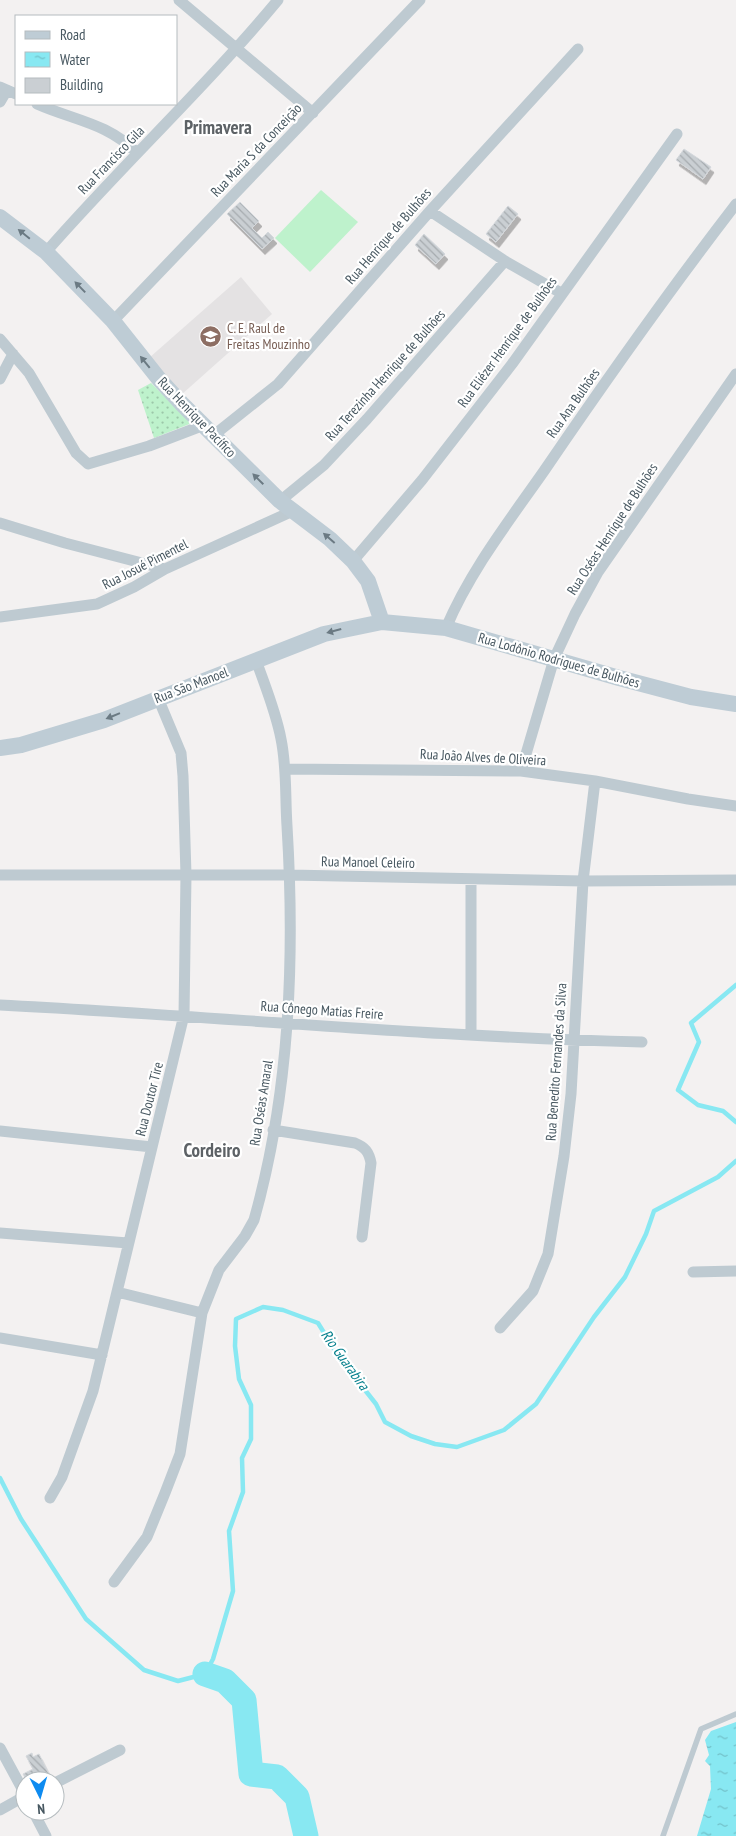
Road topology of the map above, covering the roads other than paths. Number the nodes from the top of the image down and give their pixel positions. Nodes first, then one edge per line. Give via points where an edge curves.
1 (179, 0) edge
2 (278, 0) edge
3 (420, 0) edge
4 (236, 50) junction
5 (578, 50) dead end
6 (8, 91) edge
7 (0, 102) edge
8 (39, 105) edge
9 (313, 113) junction
10 (676, 134) dead end
11 (137, 153) junction
12 (736, 204) edge
13 (430, 211) junction
14 (0, 217) edge
15 (46, 252) junction
16 (506, 261) junction
17 (561, 293) junction
18 (113, 321) junction
19 (0, 339) edge
20 (13, 354) junction
21 (736, 374) edge
22 (0, 379) edge
23 (209, 430) junction
24 (287, 506) junction
25 (0, 523) edge
26 (353, 561) junction
27 (165, 569) junction
28 (0, 617) edge
29 (382, 622) junction
30 (446, 628) junction
31 (554, 658) junction
32 (256, 660) junction
33 (158, 698) junction
34 (736, 704) edge
35 (0, 748) edge
36 (286, 769) junction
37 (521, 771) junction
38 (594, 781) junction
39 (736, 806) edge
40 (0, 875) edge
41 (186, 875) junction
42 (290, 875) junction
43 (471, 879) junction
44 (736, 880) edge
45 (583, 881) junction
46 (0, 1005) edge
47 (184, 1015) junction
48 (288, 1023) junction
49 (471, 1035) junction
50 (575, 1040) junction
51 (642, 1042) dead end
52 (273, 1130) junction
53 (0, 1131) edge
54 (152, 1147) junction
55 (0, 1232) edge
56 (362, 1237) dead end
57 (128, 1243) junction
58 (736, 1271) edge
59 (694, 1272) dead end
60 (117, 1292) junction
61 (202, 1313) junction
62 (500, 1328) dead end
63 (0, 1338) edge
64 (102, 1355) junction
65 (50, 1498) dead end
66 (114, 1582) dead end
67 (736, 1714) edge
68 (0, 1748) edge
69 (120, 1750) dead end
70 (15, 1776) edge
71 (65, 1777) edge
72 (15, 1801) edge
73 (0, 1810) edge
74 (38, 1821) edge
75 (46, 1836) edge
76 (663, 1836) edge

1 - 4 street
2 - 4 street, Rua Francisco Gila
3 - 9 street, Rua Maria S da Conceição
4 - 9 street
4 - 11 street, Rua Francisco Gila
5 - 13 street, Rua Henrique de Bulhões
6 - 7 street
8 - 11 street via 106,129 125,140
9 - 18 street, Rua Maria S da Conceição
10 - 17 street, Rua Eliézer Henrique de Bulhões
11 - 15 street, Rua Francisco Gila
12 - 30 street, Rua Ana Bulhões via 666,296 488,553 455,605
13 - 16 street
13 - 23 street, Rua Henrique de Bulhões via 278,384
15 -> 14 main road, Rua Henrique Pacífico
18 -> 15 main road, Rua Henrique Pacífico
16 - 17 street
16 - 24 street, Rua Terezinha Henrique de Bulhões
17 - 26 street, Rua Eliézer Henrique de Bulhões via 422,480
23 -> 18 main road, Rua Henrique Pacífico via 159,379
19 - 20 street
20 - 22 street
20 - 23 street, Rua Henrique de Bulhões via 29,372 76,454 88,464
21 - 31 street, Rua Oséas Henrique de Bulhões via 598,572
24 -> 23 main road, Rua Henrique Pacífico
26 -> 24 main road, Rua Henrique Pacífico via 330,538
24 - 27 street, Rua Josué Pimentel
25 - 27 street
26 - 29 main road, Rua Henrique Pacífico via 368,580
27 - 28 street, Rua Josué Pimentel via 97,604
29 - 30 main road, Rua Lodônio Rodrigues de Bulhões
29 -> 32 main road, Rua São Manoel via 324,634
30 - 31 main road, Rua Lodônio Rodrigues de Bulhões
31 - 34 main road, Rua Lodônio Rodrigues de Bulhões via 691,696
31 - 37 street, Rua Oséas Henrique de Bulhões
32 - 33 main road, Rua São Manoel
32 - 36 street, Rua Oséas Amaral via 274,712
33 -> 35 main road, Rua São Manoel via 58,735
33 - 41 street, Rua Doutor Tire via 181,753
36 - 37 street, Rua João Alves de Oliveira
36 - 42 street, Rua Oséas Amaral
37 - 38 street, Rua João Alves de Oliveira
38 - 39 street, Rua João Alves de Oliveira
38 - 45 street, Rua Benedito Fernandes da Silva
40 - 41 street, Rua Manoel Celeiro
41 - 42 street, Rua Manoel Celeiro
41 - 47 street, Rua Doutor Tire
42 - 43 street, Rua Manoel Celeiro
42 - 48 street, Rua Oséas Amaral
43 - 45 street, Rua Manoel Celeiro
43 - 49 street
44 - 45 street, Rua Manoel Celeiro
45 - 50 street, Rua Benedito Fernandes da Silva
46 - 47 street, Rua Cônego Matias Freire
47 - 48 street, Rua Cônego Matias Freire
47 - 54 street, Rua Doutor Tire
48 - 49 street, Rua Cônego Matias Freire
48 - 52 street, Rua Oséas Amaral
49 - 50 street, Rua Cônego Matias Freire
50 - 51 street, Rua Cônego Matias Freire
50 - 62 street, Rua Benedito Fernandes da Silva via 564,1156 548,1254 533,1291
52 - 56 street via 364,1147 371,1163
52 - 61 street, Rua Oséas Amaral via 254,1220 219,1270
53 - 54 street
54 - 57 street, Rua Doutor Tire
55 - 57 street
57 - 60 street, Rua Doutor Tire
58 - 59 street
60 - 61 street
60 - 64 street, Rua Doutor Tire
61 - 66 street, Rua Oséas Amaral via 180,1454 147,1537
63 - 64 street
64 - 65 street, Rua Doutor Tire via 78,1436
67 - 76 lane via 701,1729
68 - 70 street
69 - 71 street
72 - 73 street
74 - 75 street

